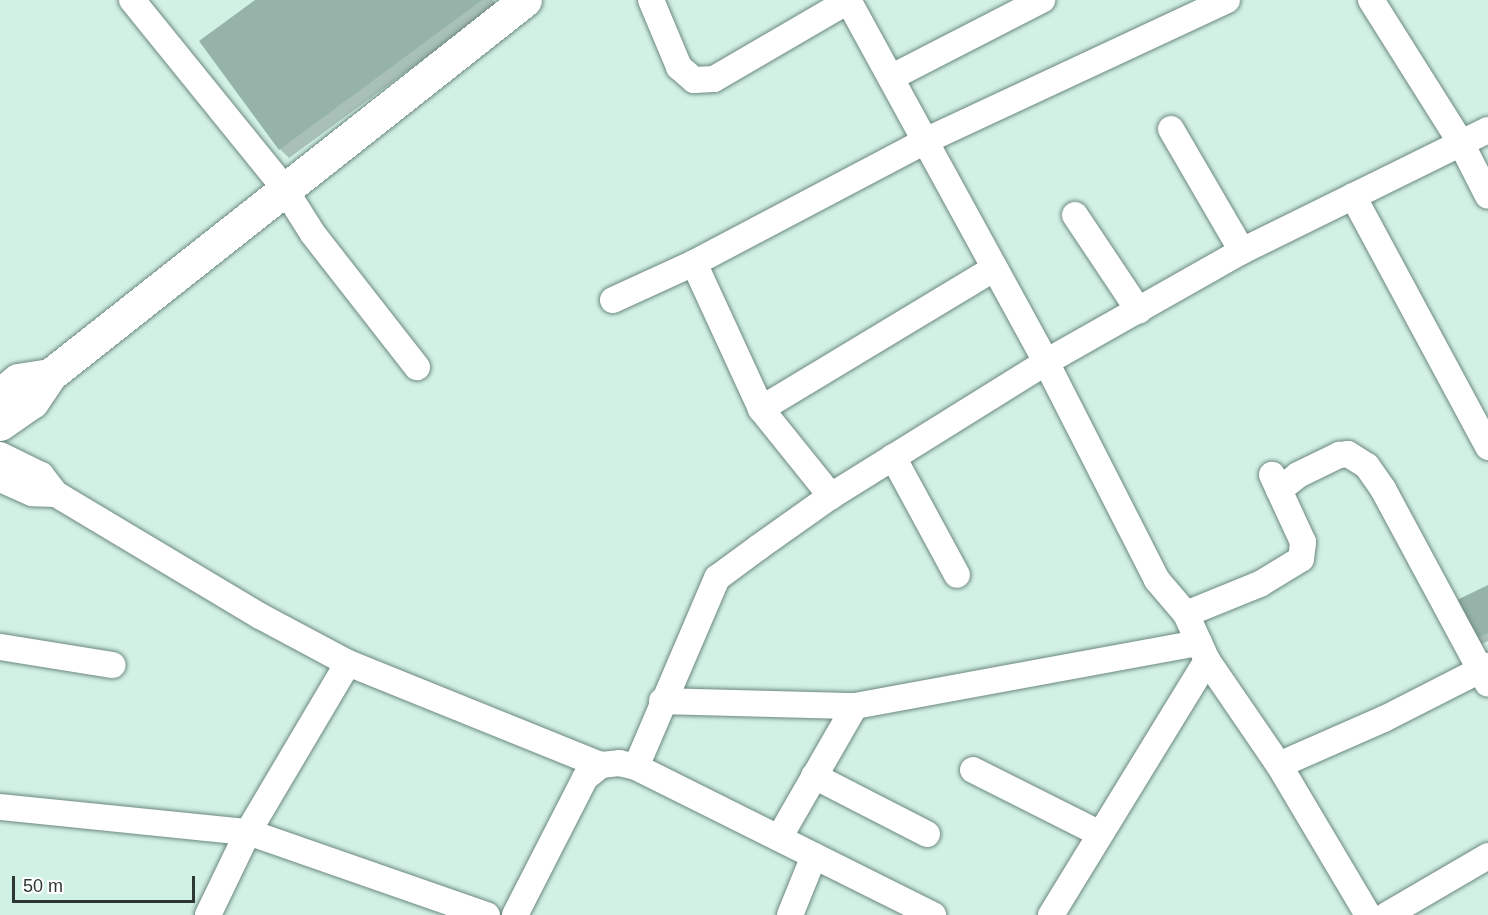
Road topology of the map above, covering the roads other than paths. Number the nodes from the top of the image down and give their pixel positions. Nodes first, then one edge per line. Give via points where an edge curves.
1 (132, 0) edge
2 (651, 0) edge
3 (848, 0) edge
4 (1042, 0) edge
5 (1227, 0) edge
6 (1371, 0) edge
7 (522, 1) edge
8 (892, 77) junction
9 (1171, 129) dead end
10 (1488, 130) edge
11 (927, 140) junction
12 (1461, 143) junction
13 (284, 188) junction
14 (1353, 196) junction
15 (1488, 196) edge
16 (1075, 215) dead end
17 (1242, 251) junction
18 (694, 263) junction
19 (995, 268) junction
20 (613, 300) dead end
21 (1139, 311) junction
22 (1046, 362) junction
23 (417, 367) dead end
24 (50, 375) junction
25 (0, 395) edge
26 (1479, 406) edge
27 (761, 409) junction
28 (0, 424) edge
29 (1488, 447) edge
30 (0, 455) edge
31 (893, 457) junction
32 (0, 479) edge
33 (56, 494) junction
34 (831, 496) junction
35 (957, 575) dead end
36 (1186, 614) junction
37 (0, 647) edge
38 (1203, 651) junction
39 (348, 663) junction
40 (113, 665) dead end
41 (1486, 673) edge
42 (662, 701) junction
43 (855, 706) junction
44 (601, 765) junction
45 (1279, 765) junction
46 (636, 767) junction
47 (973, 770) dead end
48 (814, 776) junction
49 (0, 807) edge
50 (248, 832) junction
51 (1098, 833) junction
52 (927, 834) dead end
53 (779, 838) junction
54 (814, 856) junction
55 (1488, 856) edge
56 (208, 915) edge
57 (487, 915) edge
58 (515, 915) edge
59 (790, 915) edge
60 (933, 915) edge
61 (1051, 915) edge
62 (1368, 915) edge
63 (1387, 915) edge

1 - 13 street
2 - 3 street via 679,67 694,80 714,79
3 - 8 street
4 - 8 street
5 - 11 street
6 - 12 street
7 - 13 main road
8 - 11 street
9 - 17 street
10 - 12 street
11 - 18 street
11 - 19 street
12 - 14 street
12 - 15 street
13 - 23 street via 313,234
13 - 24 main road
14 - 17 street
14 - 26 street
16 - 21 street
17 - 21 street
18 - 20 street
18 - 27 street
19 - 22 street
19 - 27 street
21 - 22 street
22 - 31 street
22 - 36 street via 1157,580
24 - 25 main road via 18,380
24 - 28 main road via 32,402
26 - 29 street
27 - 34 street
30 - 33 street via 41,475
31 - 34 street
31 - 35 street
32 - 33 street via 32,493
33 - 39 street via 260,616
34 - 42 street via 717,578
36 - 38 street
36 - 41 street via 1260,584 1301,559 1303,542 1276,483 1339,454 1348,454 1367,466 1383,489
37 - 40 street
38 - 43 street
38 - 45 street
38 - 51 street
39 - 44 street
39 - 50 street
41 - 45 street
42 - 43 street
42 - 46 street
43 - 48 street
44 - 46 street
44 - 58 street via 585,777 570,801
45 - 62 street
46 - 53 street
47 - 51 street
48 - 52 street
48 - 53 street
49 - 50 street
50 - 56 street
50 - 57 street
51 - 61 street
53 - 54 street
54 - 59 street
54 - 60 street
55 - 63 street

